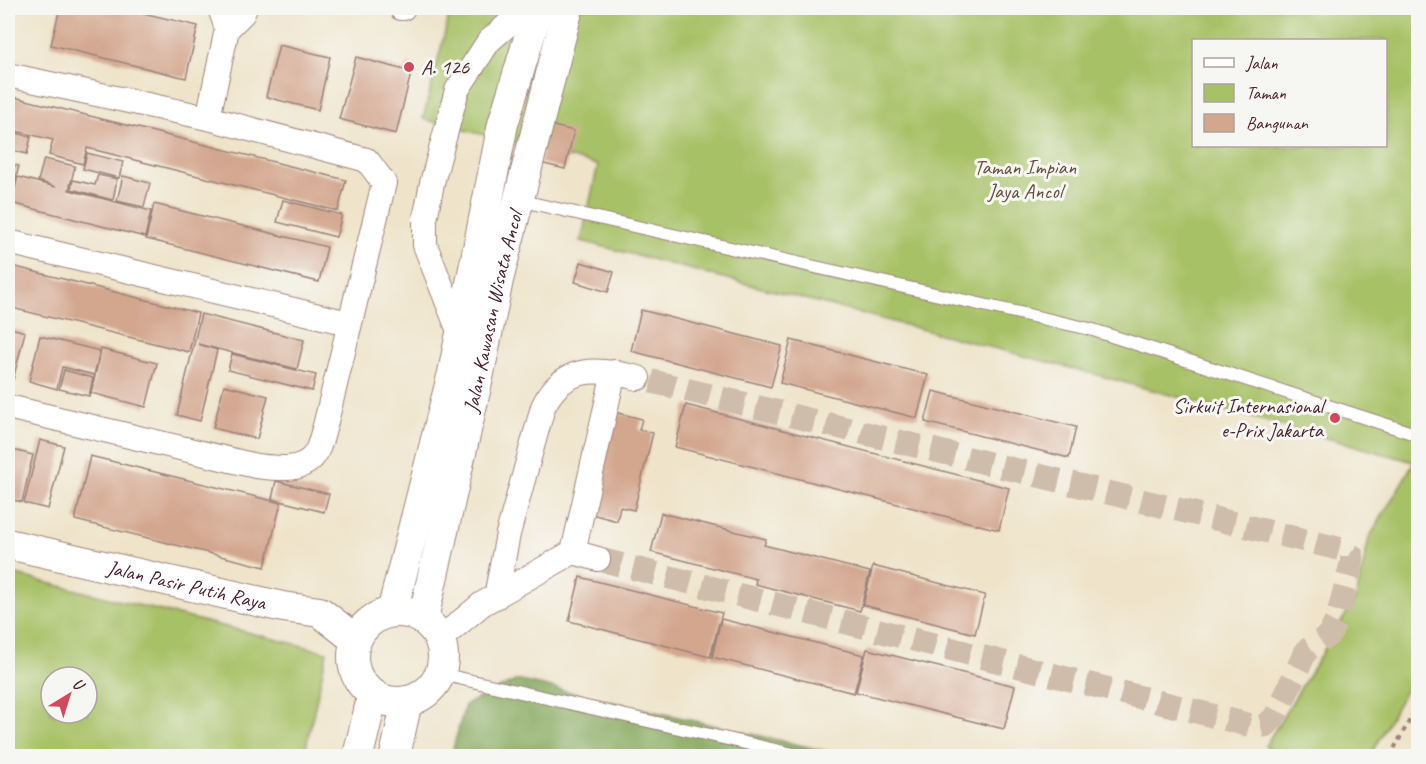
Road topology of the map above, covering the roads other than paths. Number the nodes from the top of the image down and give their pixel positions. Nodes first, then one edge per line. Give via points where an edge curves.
1 (245, 8) edge
2 (527, 8) edge
3 (538, 8) edge
4 (568, 8) edge
5 (223, 18) edge
6 (8, 75) edge
7 (208, 118) junction
8 (517, 200) junction
9 (8, 242) edge
10 (348, 323) junction
11 (461, 336) junction
12 (614, 372) junction
13 (638, 378) tunnel mouth
14 (8, 407) edge
15 (1419, 435) edge
16 (8, 544) edge
17 (573, 552) junction
18 (598, 559) tunnel mouth
19 (496, 597) junction
20 (392, 612) junction
21 (432, 629) junction
22 (356, 640) junction
23 (441, 674) junction
24 (373, 694) junction
25 (407, 701) junction
26 (358, 756) edge
27 (394, 756) edge
28 (802, 756) edge

1 - 5 street via 243,13
2 - 11 street via 489,41 457,90 432,183 425,245
3 - 11 street, Jalan Kawasan Wisata Ancol via 503,124
4 - 8 street, Jalan Kawasan Wisata Ancol
5 - 7 street
6 - 7 street
7 - 10 street via 366,160 378,172 384,183
8 - 15 lane via 1090,330
8 - 21 street, Jalan Kawasan Wisata Ancol
9 - 10 street
10 - 14 street via 316,454 305,464 286,469 256,466
11 - 20 street, Jalan Kawasan Wisata Ancol
12 - 13 street
12 - 17 street
12 - 19 street via 582,372 549,394 508,534
16 - 22 street, Jalan Pasir Putih Raya via 320,612
17 - 18 street
17 - 19 street
19 - 21 street
20 - 21 street via 408,613
20 - 22 street via 370,621
21 - 23 street via 444,657
22 - 24 street via 355,670
23 - 25 street via 422,696
23 - 28 lane
24 - 25 street via 390,701
24 - 26 street
25 - 27 street

